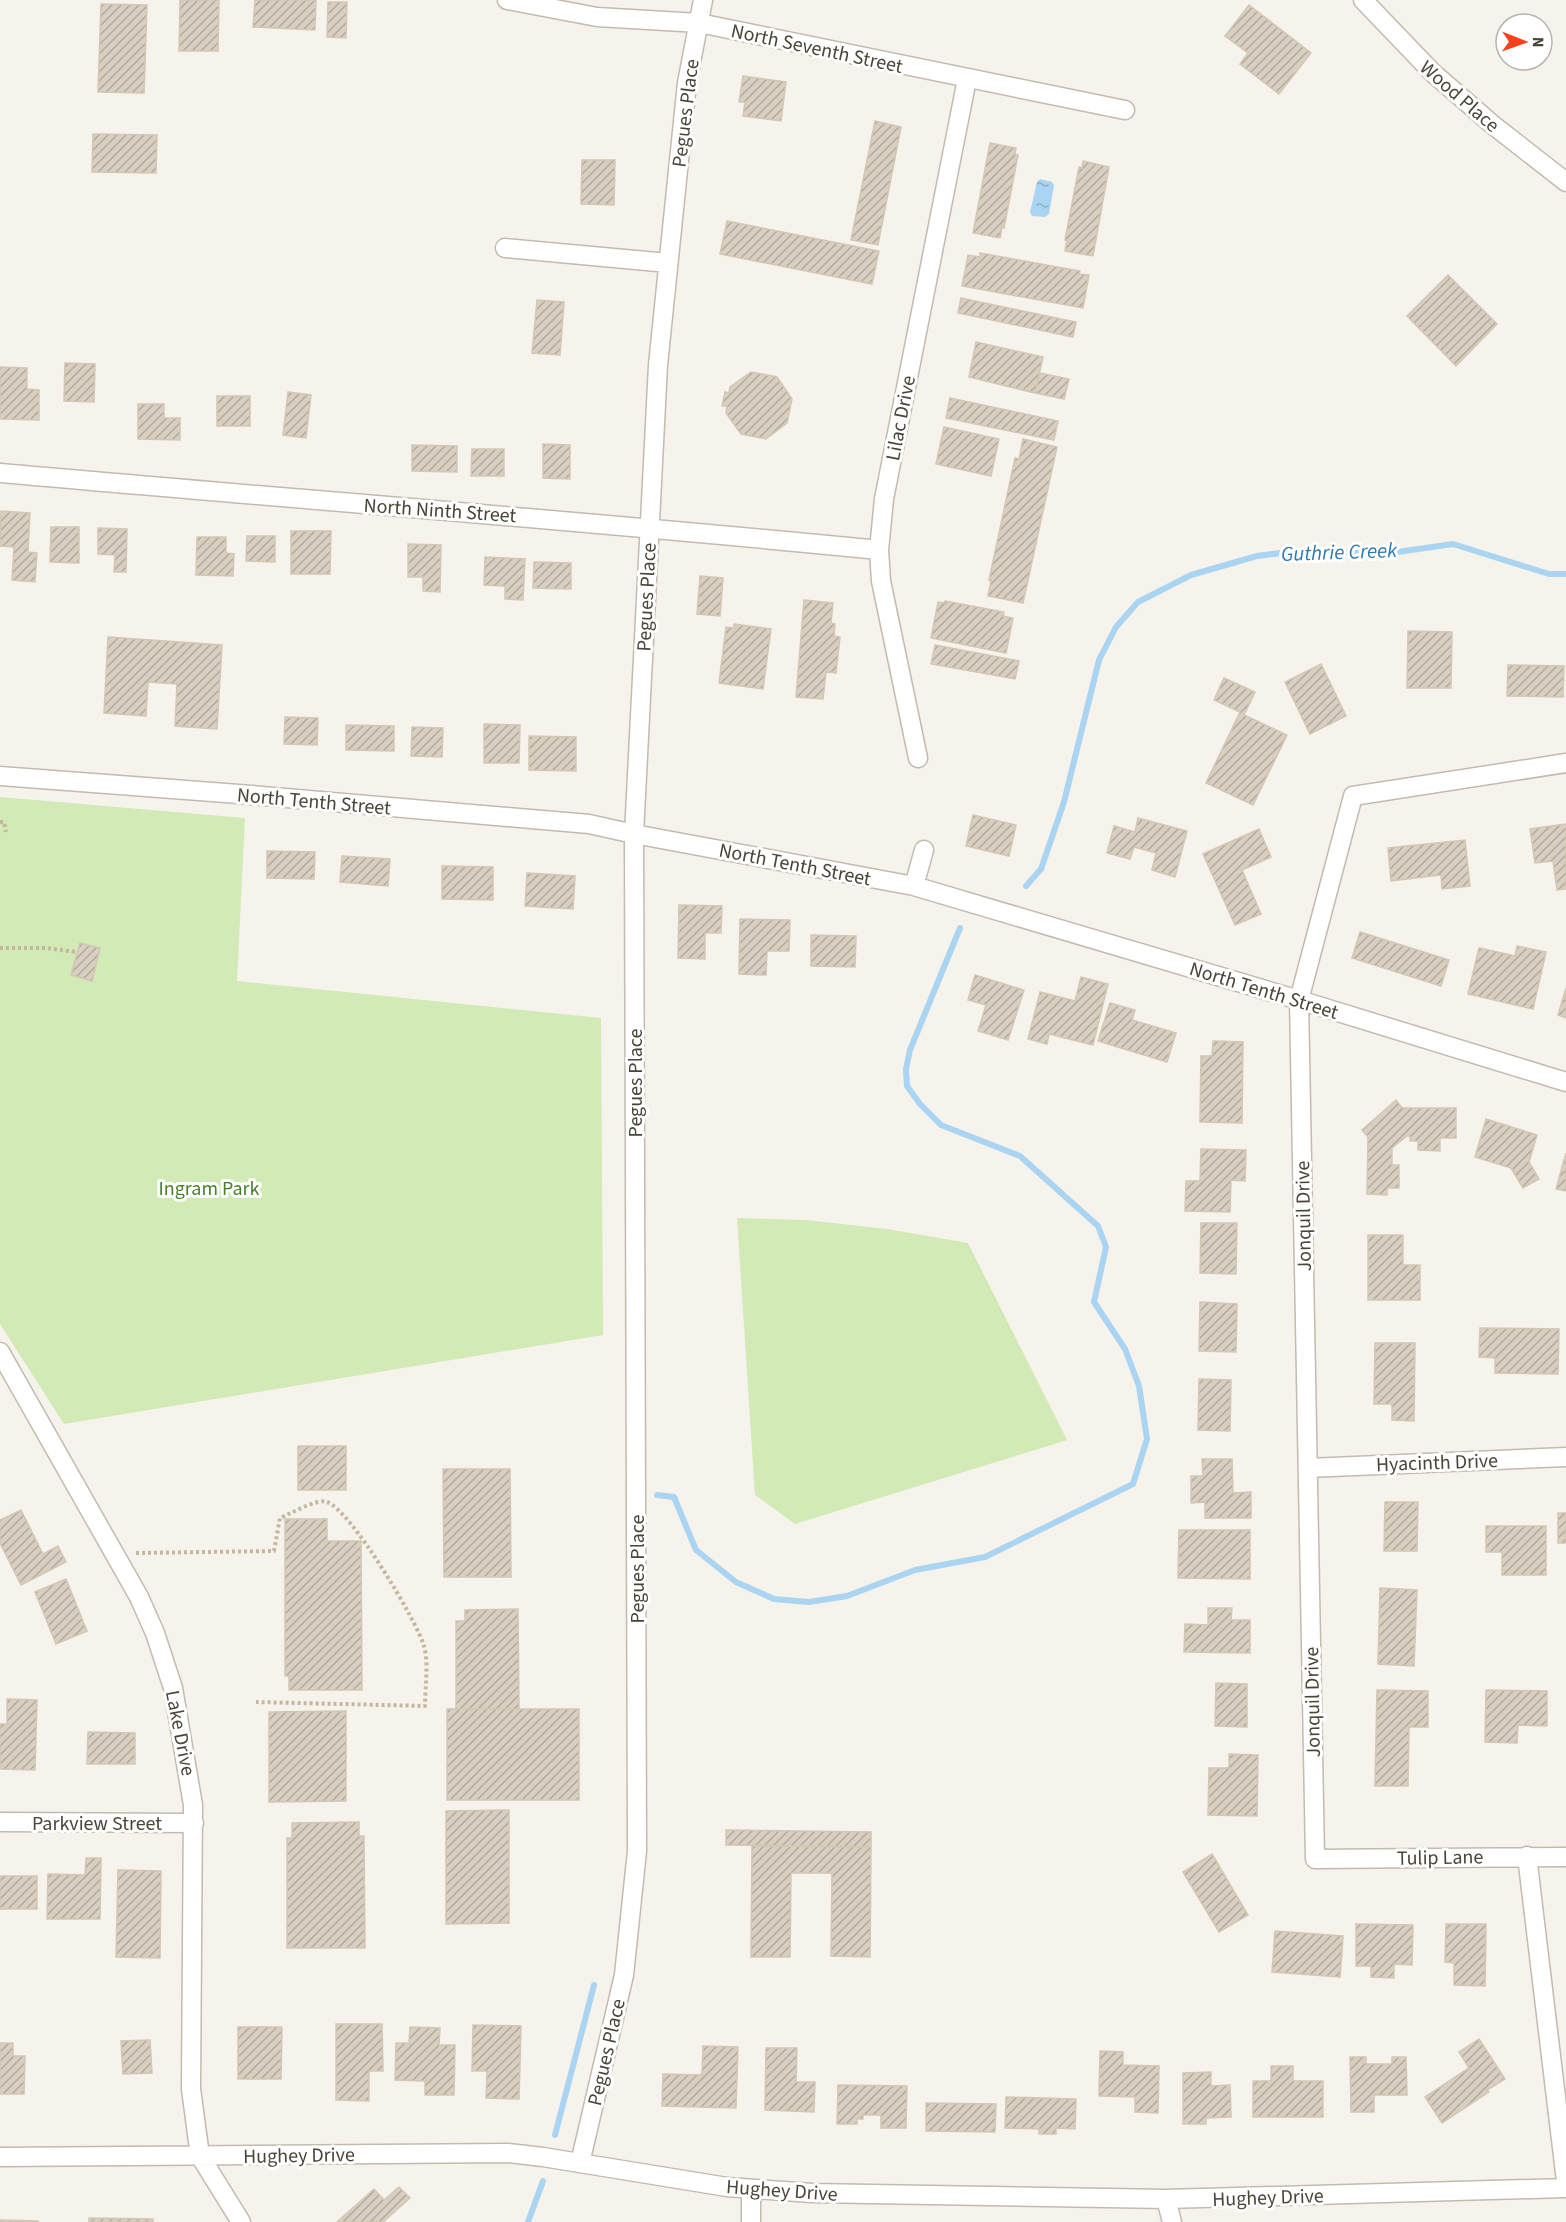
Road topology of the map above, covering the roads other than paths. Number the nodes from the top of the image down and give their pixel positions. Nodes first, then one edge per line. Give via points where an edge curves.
1 (507, 0) edge
2 (703, 0) edge
3 (1363, 0) edge
4 (699, 23) junction
5 (968, 79) junction
6 (1125, 110) dead end
7 (1566, 182) edge
8 (505, 248) dead end
9 (668, 263) junction
10 (0, 473) edge
11 (649, 527) junction
12 (879, 550) junction
13 (918, 758) dead end
14 (1566, 763) edge
15 (0, 776) edge
16 (634, 834) junction
17 (924, 850) dead end
18 (914, 886) junction
19 (1299, 1000) junction
20 (1566, 1082) edge
21 (0, 1352) edge
22 (1566, 1457) edge
23 (1308, 1468) junction
24 (0, 1822) edge
25 (194, 1823) junction
26 (1527, 1856) junction
27 (1566, 1857) edge
28 (1315, 1859) joint
29 (200, 2156) junction
30 (0, 2157) edge
31 (580, 2163) junction
32 (1566, 2181) edge
33 (1566, 2188) edge
34 (751, 2190) junction
35 (1167, 2199) junction
36 (241, 2222) edge
37 (751, 2222) edge
38 (1172, 2222) edge

1 - 4 street, North Seventh Street via 597,17
2 - 4 street, Pegues Place
3 - 7 street, Wood Place via 1432,74
4 - 5 street, North Seventh Street
4 - 9 street, Pegues Place via 689,71
5 - 6 street, North Seventh Street
5 - 12 street, Lilac Drive via 885,499
8 - 9 street
9 - 11 street, Pegues Place
10 - 11 street, North Ninth Street
11 - 12 street, North Ninth Street
11 - 16 street, Pegues Place
12 - 13 street, Lilac Drive via 881,581
14 - 19 street, Jonquil Drive via 1353,796
15 - 16 street, North Tenth Street via 589,824
16 - 18 street, North Tenth Street
16 - 31 street, Pegues Place via 637,1851 624,1975
17 - 18 street
18 - 19 street, North Tenth Street
19 - 20 street, North Tenth Street
19 - 23 street, Jonquil Drive
21 - 25 street, Lake Drive via 148,1615 179,1717
22 - 23 street, Hyacinth Drive
23 - 28 street, Jonquil Drive
24 - 25 street, Parkview Street
25 - 29 street, Lake Drive via 191,2089
26 - 27 street, Tulip Lane
26 - 28 street, Tulip Lane
26 - 32 street
29 - 30 street, Hughey Drive
29 - 31 street, Hughey Drive via 508,2153
29 - 36 street
31 - 34 street, Hughey Drive
33 - 35 street, Hughey Drive
34 - 35 street, Hughey Drive
34 - 37 street
35 - 38 street

